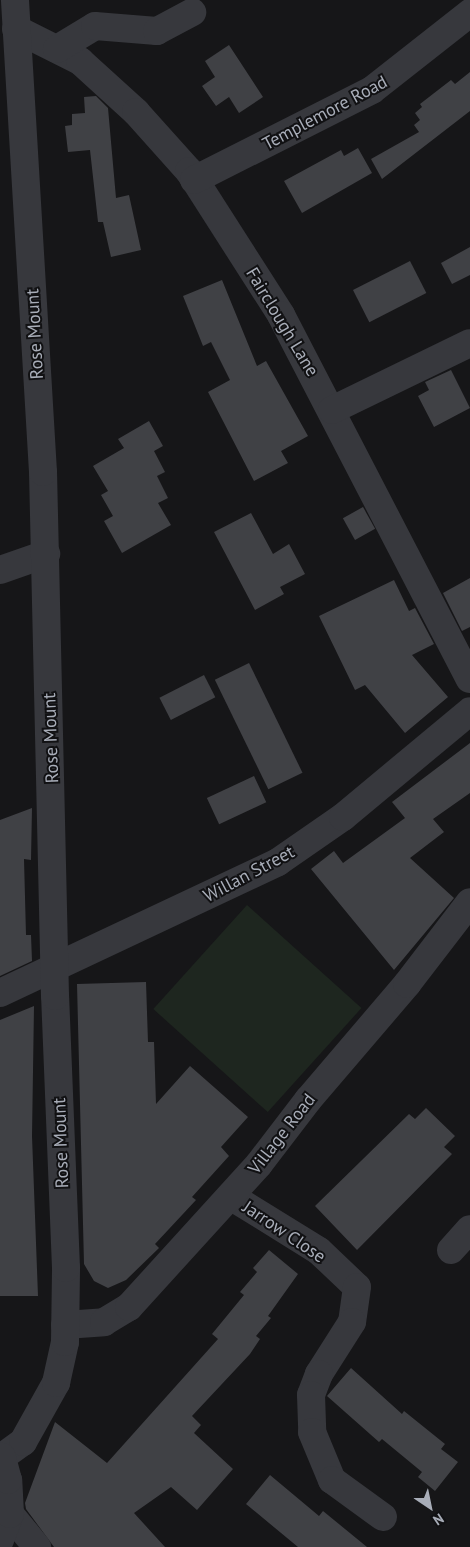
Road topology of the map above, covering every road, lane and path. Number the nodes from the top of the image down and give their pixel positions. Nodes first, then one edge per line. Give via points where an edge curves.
1 (15, 0) edge
2 (192, 12) dead end
3 (470, 13) edge
4 (16, 29) junction
5 (57, 49) junction
6 (194, 180) junction
7 (470, 343) edge
8 (332, 410) junction
9 (46, 554) junction
10 (0, 570) edge
11 (470, 679) edge
12 (470, 711) edge
13 (469, 907) edge
14 (55, 967) junction
15 (0, 993) edge
16 (232, 1196) junction
17 (470, 1229) edge
18 (451, 1250) dead end
19 (65, 1325) junction
20 (1, 1456) edge
21 (10, 1514) junction
22 (383, 1517) dead end
23 (0, 1540) edge
24 (37, 1547) edge

1 - 4 street, Rose Mount
2 - 5 street via 158,31 95,26
3 - 6 street, Templemore Road via 372,90
4 - 5 street, Fairclough Lane
4 - 9 street, Rose Mount
5 - 6 street, Fairclough Lane via 80,61 136,112
6 - 8 street, Fairclough Lane via 281,315
7 - 8 street
8 - 11 street, Fairclough Lane
9 - 10 street
9 - 14 street, Rose Mount
12 - 14 street, Willan Street via 342,818 278,862
13 - 16 street, Village Road
14 - 15 street, Willan Street
14 - 19 street, Rose Mount via 66,1268
16 - 19 street, Village Road via 183,1244 129,1306 104,1322
16 - 22 street, Jarrow Close via 319,1251 357,1287 352,1322 319,1374 311,1395 312,1432 332,1480
17 - 18 street
19 - 20 street, Rose Mount via 65,1342 56,1383 24,1442
20 - 21 street via 8,1480
21 - 23 street
21 - 24 street

